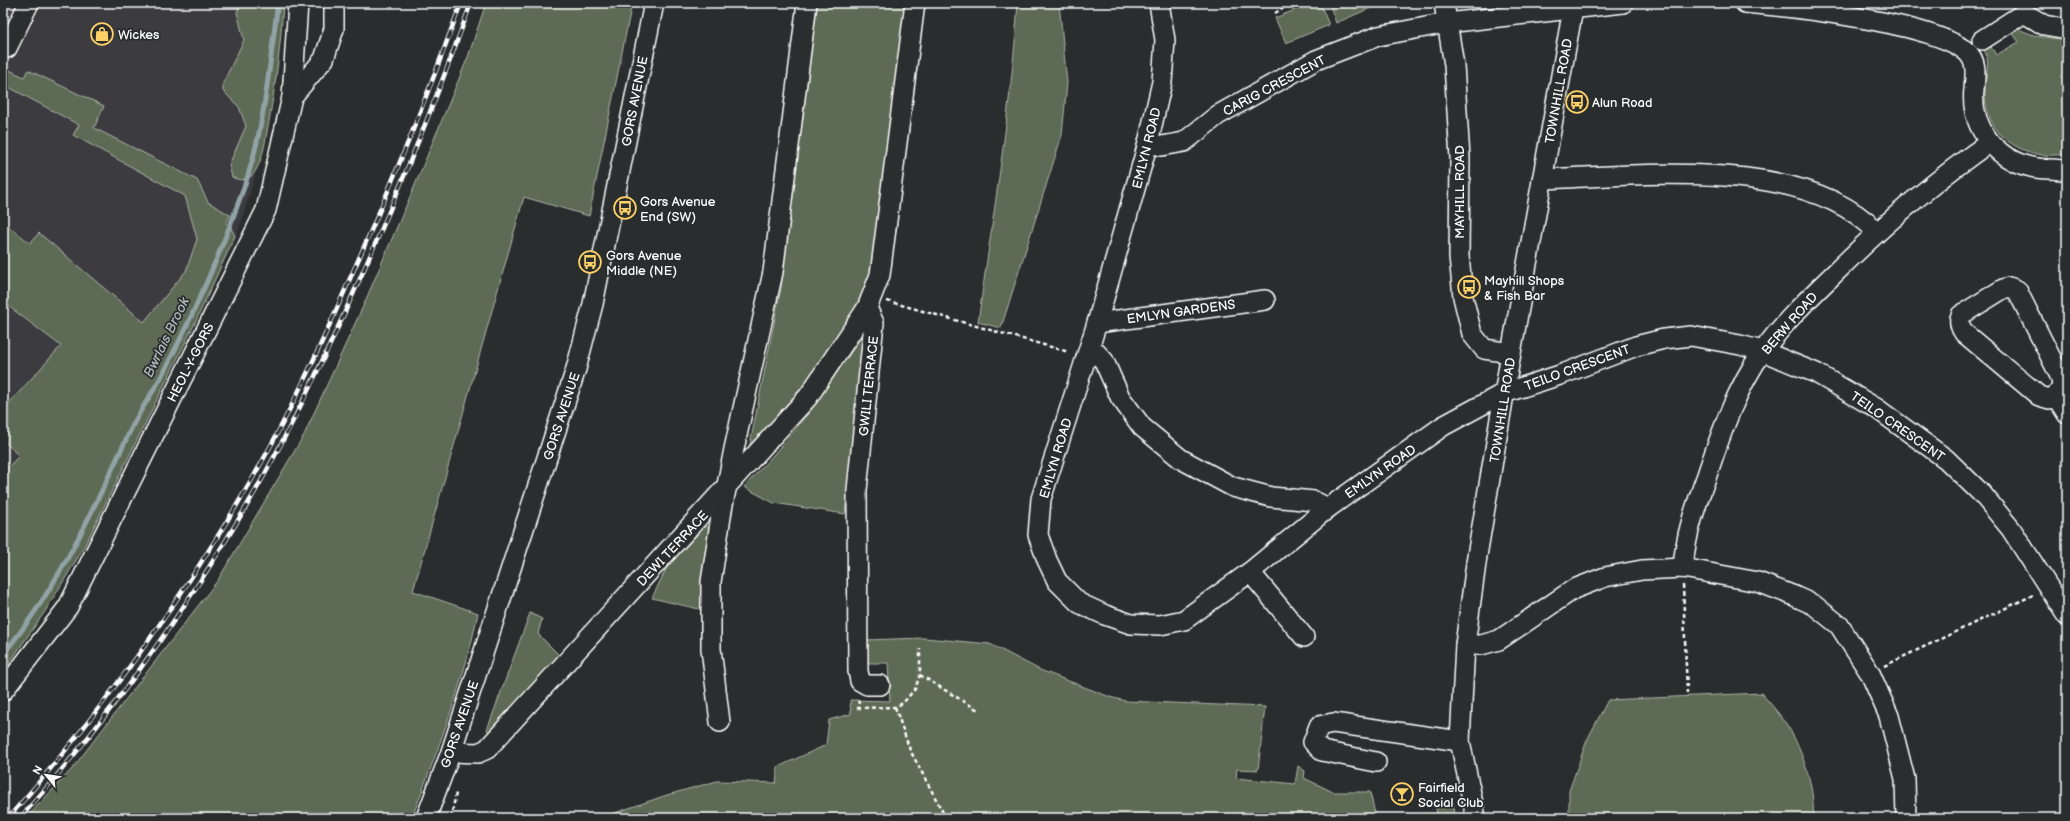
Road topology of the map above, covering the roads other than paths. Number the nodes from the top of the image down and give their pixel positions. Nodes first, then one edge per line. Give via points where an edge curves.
1 (30, 3) edge
2 (298, 3) edge
3 (334, 3) edge
4 (654, 3) edge
5 (807, 3) edge
6 (914, 3) edge
7 (1159, 3) edge
8 (1444, 3) edge
9 (1623, 3) edge
10 (1744, 3) edge
11 (1573, 6) edge
12 (2023, 8) edge
13 (1447, 23) junction
14 (2067, 29) edge
15 (1982, 40) dead end
16 (7, 48) dead end
17 (292, 97) junction
18 (1990, 142) junction
19 (1148, 144) junction
20 (2067, 170) edge
21 (1542, 179) junction
22 (1877, 232) junction
23 (1265, 300) dead end
24 (869, 302) junction
25 (1097, 323) junction
26 (1762, 351) junction
27 (1088, 352) junction
28 (1511, 353) junction
29 (1504, 393) junction
30 (2056, 395) junction
31 (2067, 414) edge
32 (726, 489) junction
33 (1328, 508) junction
34 (1683, 568) junction
35 (1250, 572) junction
36 (2067, 616) edge
37 (1304, 637) dead end
38 (1465, 645) junction
39 (880, 685) dead end
40 (3, 691) edge
41 (720, 722) dead end
42 (1460, 741) junction
43 (451, 752) junction
44 (1376, 762) dead end
45 (426, 818) edge
46 (1476, 818) edge
47 (1906, 818) edge

1 - 16 street
2 - 17 street, HEOL-Y-GORS
3 - 17 street via 334,28 324,59
4 - 43 street, GORS AVENUE via 593,304 576,369
5 - 32 street via 773,272
6 - 24 street via 880,275
7 - 19 street, EMLYN ROAD via 1165,40 1162,82
8 - 13 street, MAYHILL ROAD
9 - 11 street, CARIG CRESCENT
10 - 18 street via 1843,16 1921,32 1959,46 1972,58 1976,76 1973,101 1975,113
11 - 13 street, CARIG CRESCENT
11 - 21 street, TOWNHILL ROAD
12 - 14 street via 2044,26
12 - 15 street
13 - 19 street, CARIG CRESCENT via 1378,36 1316,60 1218,115 1184,142 1162,146
13 - 28 street, MAYHILL ROAD via 1454,65 1460,158 1459,256 1463,297 1472,334 1484,349
17 - 40 street, HEOL-Y-GORS via 266,210 68,607
18 - 20 street via 2005,157 2030,167
18 - 22 street, BERW ROAD via 1956,166
19 - 25 street, EMLYN ROAD
21 - 22 street via 1712,174 1766,182 1809,190 1843,204 1864,218
21 - 28 street, TOWNHILL ROAD
22 - 26 street, BERW ROAD via 1820,287
23 - 25 street, EMLYN GARDENS
24 - 32 street, DEWI TERRACE via 808,397
24 - 39 street, GWILI TERRACE via 874,323 857,490 858,671 860,681 867,685
25 - 27 street, EMLYN ROAD
26 - 29 street, TEILO CRESCENT via 1703,337 1664,339 1636,346
26 - 34 street, BERW ROAD via 1731,411 1712,460 1695,509
26 - 36 street, TEILO CRESCENT via 1816,373 1876,408 1946,459 1983,495 2011,529
27 - 33 street via 1104,361 1120,397 1142,427 1181,459 1233,486 1271,497 1314,501
27 - 35 street, EMLYN ROAD via 1041,499 1038,536 1057,581 1079,603 1105,615 1131,624 1160,625 1184,620
28 - 29 street, TOWNHILL ROAD
29 - 33 street, EMLYN ROAD via 1443,426
29 - 38 street, TOWNHILL ROAD
30 - 30 street via 2048,399 2039,396 1964,333 1959,321 1961,315 2003,289 2008,287 2017,290 2061,378 2062,390
30 - 31 street
32 - 41 street via 711,582 711,649
32 - 43 street, DEWI TERRACE via 487,749 478,753
33 - 35 street, EMLYN ROAD
34 - 38 street via 1642,570 1605,577 1574,589 1499,640 1481,645
34 - 47 street via 1758,582 1814,605 1839,625 1870,673 1889,716 1905,779
35 - 37 street
38 - 42 street, TOWNHILL ROAD
42 - 44 street via 1333,723 1319,726 1313,742 1322,751
42 - 46 street, TOWNHILL ROAD
43 - 45 street, GORS AVENUE

